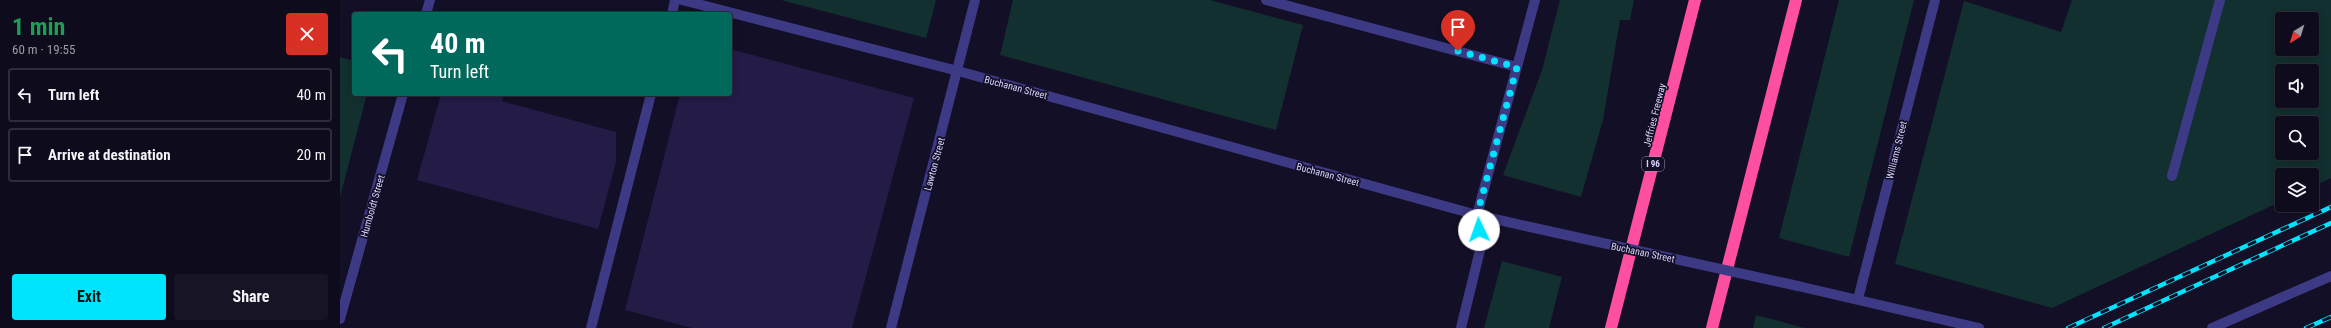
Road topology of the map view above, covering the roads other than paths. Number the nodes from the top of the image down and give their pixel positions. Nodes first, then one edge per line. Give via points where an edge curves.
1 (430, 0) edge
2 (675, 0) edge
3 (682, 0) edge
4 (975, 0) edge
5 (1266, 0) edge
6 (1535, 0) edge
7 (1696, 0) edge
8 (1796, 0) edge
9 (1935, 0) edge
10 (2220, 0) edge
11 (427, 12) edge
12 (672, 12) edge
13 (729, 12) edge
14 (732, 13) edge
15 (1517, 67) junction
16 (958, 71) junction
17 (402, 96) edge
18 (650, 96) edge
19 (2172, 176) dead end
20 (1477, 215) junction
21 (2331, 276) edge
22 (1858, 300) junction
23 (340, 319) edge
24 (591, 328) edge
25 (891, 328) edge
26 (1461, 328) edge
27 (1611, 328) edge
28 (1712, 328) edge
29 (1979, 328) edge
30 (2212, 328) edge

1 - 11 street
2 - 12 street
3 - 13 street, Buchanan Street
4 - 16 street, Lawton Street
5 - 15 street
6 - 15 street
7 - 27 highway, Jeffries Freeway / I 96
8 - 28 highway
9 - 22 street, Williams Street
10 - 19 street
14 - 16 street, Buchanan Street
15 - 20 street
16 - 20 street, Buchanan Street
16 - 25 street, Lawton Street
17 - 23 street, Humboldt Street
18 - 24 street
20 - 22 street, Buchanan Street, bridge
20 - 26 street via 1481,246
21 - 30 street
22 - 29 street, Buchanan Street

